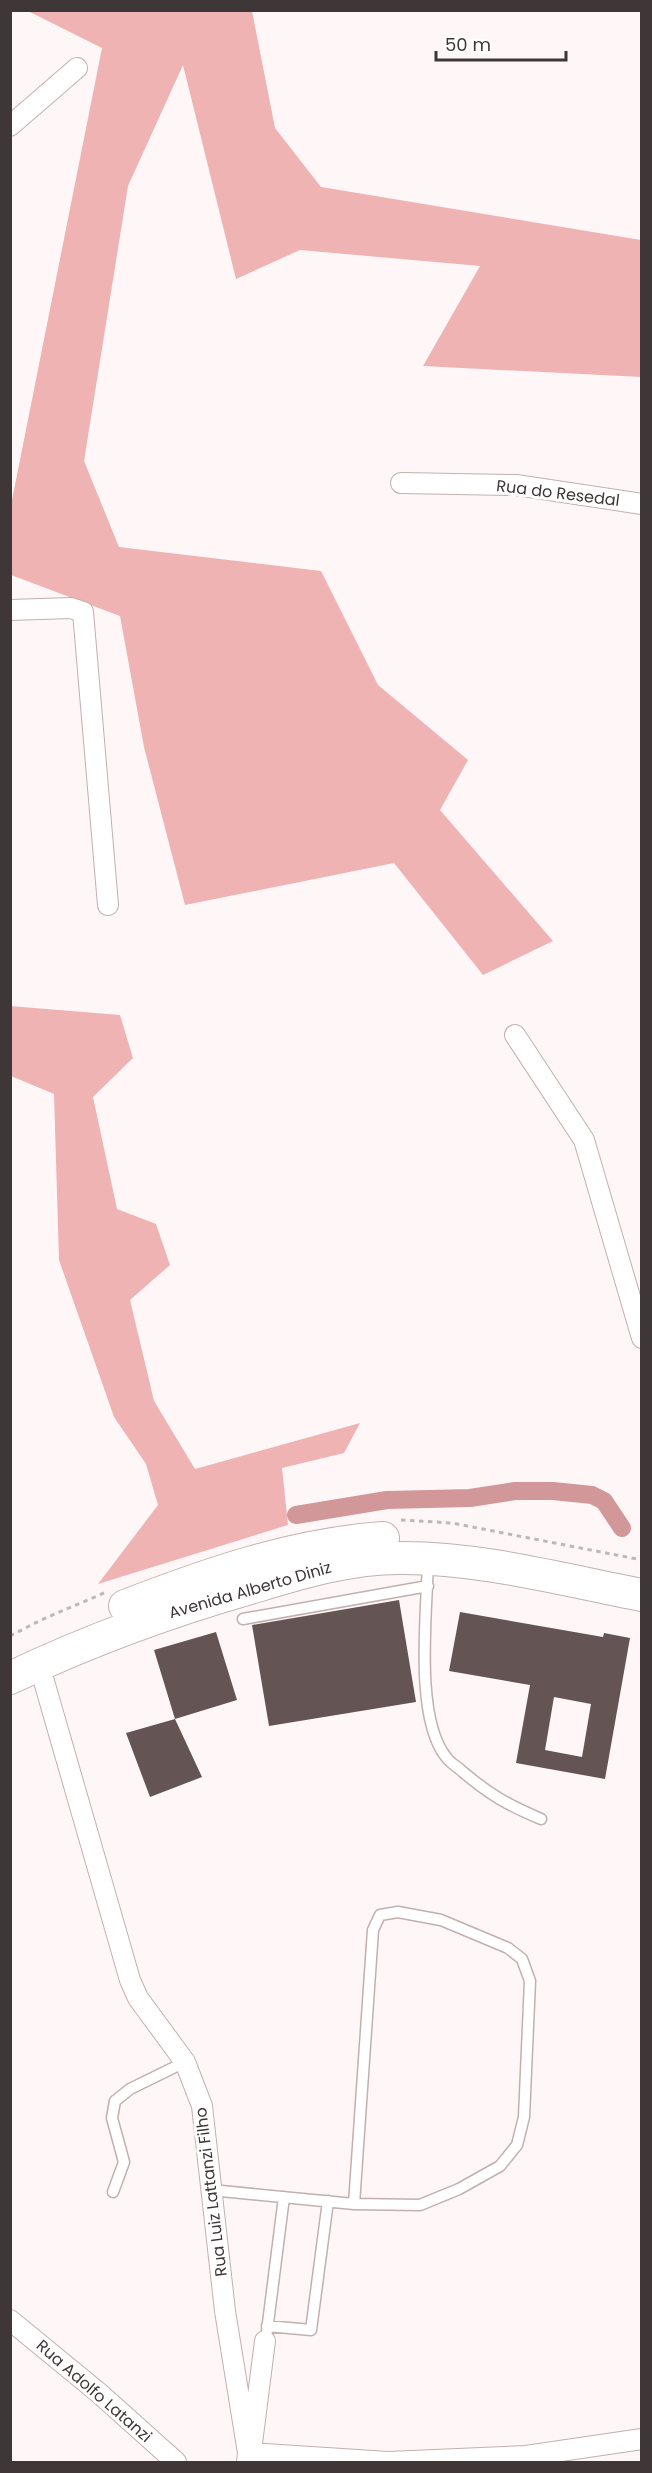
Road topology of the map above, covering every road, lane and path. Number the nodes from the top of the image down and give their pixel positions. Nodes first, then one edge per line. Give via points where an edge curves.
1 (77, 68) dead end
2 (10, 126) edge
3 (401, 483) dead end
4 (642, 504) edge
5 (10, 610) edge
6 (108, 905) dead end
7 (515, 1035) dead end
8 (642, 1338) edge
9 (428, 1573) junction
10 (642, 1573) edge
11 (642, 1595) edge
12 (243, 1619) dead end
13 (25, 1660) edge
14 (10, 1678) edge
15 (541, 1819) dead end
16 (185, 2062) junction
17 (212, 2190) junction
18 (113, 2192) dead end
19 (284, 2197) junction
20 (328, 2201) junction
21 (354, 2204) junction
22 (10, 2320) edge
23 (266, 2333) junction
24 (642, 2439) edge
25 (248, 2458) edge
26 (176, 2463) edge

1 - 2 street
3 - 4 street, Rua do Resedal via 516,485
5 - 6 street via 71,608 84,612
7 - 8 street via 584,1140
9 - 11 main road, Avenida Alberto Diniz via 513,1569
9 - 12 lane
9 - 13 main road, Avenida Alberto Diniz via 399,1558 309,1571
9 - 15 lane via 426,1702 433,1734 446,1758 476,1783 505,1804
10 - 13 main road, Avenida Alberto Diniz via 455,1540 404,1536 365,1539 296,1551 169,1589 82,1623
13 - 14 main road, Avenida Alberto Diniz
13 - 16 street, Rua Luiz Lattanzi Filho via 130,1980 138,1998
16 - 17 street, Rua Luiz Lattanzi Filho via 202,2106
16 - 18 lane via 130,2089 115,2101 112,2118 124,2162
17 - 19 lane
17 - 25 street, Rua Luiz Lattanzi Filho via 225,2311
19 - 20 lane
19 - 23 lane
20 - 21 lane
20 - 23 lane via 311,2330
21 - 21 lane via 420,2205 500,2166 517,2145 524,2117 530,1981 522,1959 508,1947 441,1920 398,1912 380,1915 373,1930
22 - 26 street, Rua Adolfo Latanzi
23 - 25 street via 254,2438
24 - 25 street via 526,2456 388,2462

